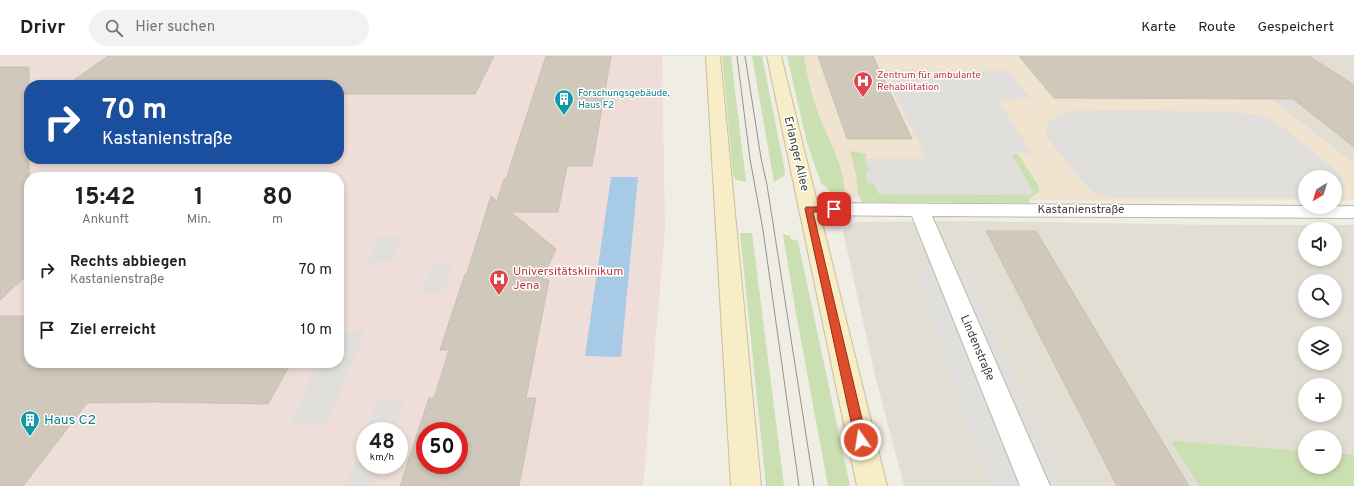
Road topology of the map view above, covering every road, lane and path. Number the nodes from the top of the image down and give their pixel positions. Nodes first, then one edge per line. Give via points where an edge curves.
1 (713, 56) edge
2 (774, 56) edge
3 (809, 209) junction
4 (920, 210) junction
5 (1354, 212) edge
6 (746, 486) edge
7 (872, 486) edge
8 (1035, 486) edge

1 - 6 main road
2 - 3 main road, Erlanger Allee
3 - 4 street, Kastanienstraße
3 - 7 main road, Erlanger Allee
4 - 5 street, Kastanienstraße
4 - 8 street, Lindenstraße

